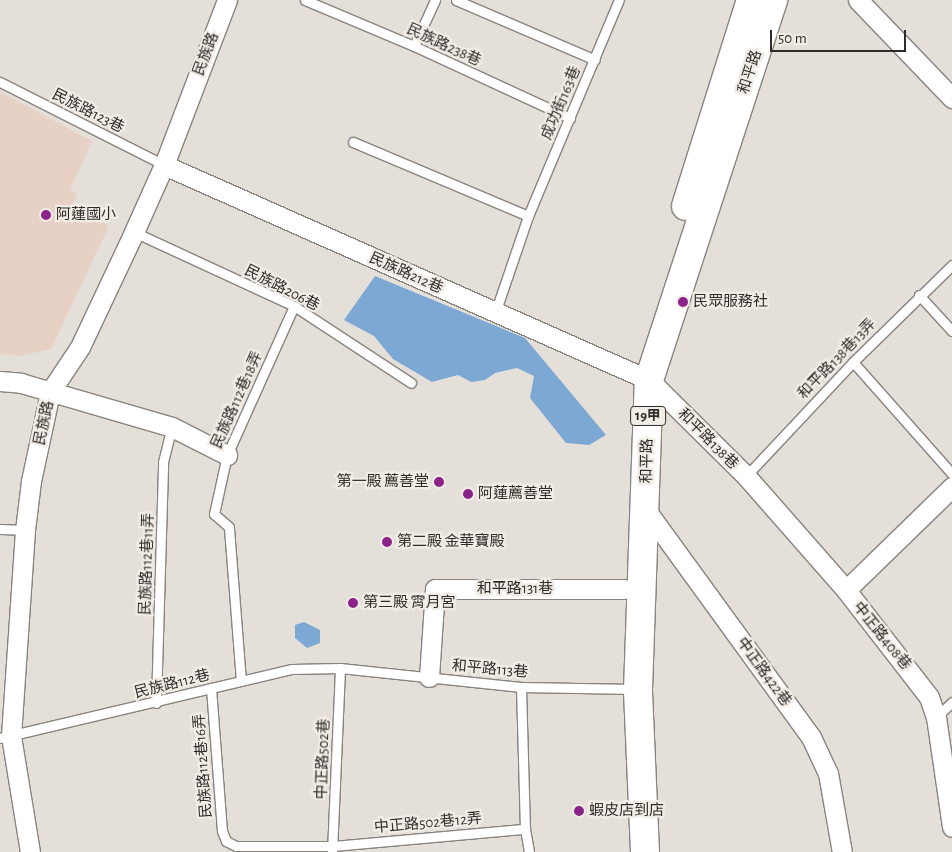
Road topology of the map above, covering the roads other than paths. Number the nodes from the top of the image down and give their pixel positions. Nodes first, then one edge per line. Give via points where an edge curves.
1 (227, 0) edge
2 (305, 0) edge
3 (435, 0) edge
4 (456, 0) edge
5 (619, 0) edge
6 (751, 0) edge
7 (773, 0) edge
8 (858, 0) edge
9 (322, 3) edge
10 (414, 46) junction
11 (595, 60) junction
12 (0, 82) edge
13 (952, 98) edge
14 (570, 118) junction
15 (353, 142) dead end
16 (164, 165) junction
17 (528, 216) junction
18 (134, 232) junction
19 (952, 265) edge
20 (919, 295) junction
21 (294, 306) junction
22 (495, 313) junction
23 (952, 331) edge
24 (853, 362) junction
25 (642, 376) junction
26 (0, 381) edge
27 (410, 383) dead end
28 (50, 392) junction
29 (172, 427) junction
30 (227, 455) junction
31 (952, 474) edge
32 (746, 476) junction
33 (952, 487) edge
34 (646, 510) junction
35 (0, 529) edge
36 (25, 530) junction
37 (624, 589) junction
38 (846, 590) junction
39 (340, 668) junction
40 (429, 677) junction
41 (241, 681) junction
42 (521, 687) junction
43 (211, 688) junction
44 (629, 689) junction
45 (952, 702) edge
46 (156, 703) junction
47 (936, 717) junction
48 (6, 737) edge
49 (952, 823) edge
50 (525, 829) junction
51 (226, 841) joint
52 (332, 849) edge
53 (30, 852) edge
54 (529, 852) edge
55 (626, 852) edge
56 (645, 852) edge
57 (842, 852) edge

1 - 16 street, 民族路
2 - 9 lane, 民族路238巷
3 - 10 lane
4 - 11 lane
5 - 11 lane, 成功街163巷
6 - 25 main road, 和平路 / 19甲
7 - 25 main road, 和平路 / 19甲
8 - 13 street
9 - 10 lane, 民族路238巷
10 - 14 lane, 民族路238巷
11 - 14 lane, 成功街163巷
12 - 16 lane, 民族路123巷
14 - 17 lane, 成功街163巷
15 - 17 lane
16 - 18 street, 民族路
16 - 22 street, 民族路212巷
17 - 22 lane, 成功街163巷
18 - 21 lane, 民族路206巷
18 - 28 street, 民族路 via 80,347
19 - 20 lane, 和平路138巷13弄
20 - 23 lane
20 - 24 lane, 和平路138巷13弄
21 - 27 lane, 民族路206巷
21 - 30 lane, 民族路112巷18弄
22 - 25 street, 民族路212巷
24 - 31 lane
24 - 32 lane, 和平路138巷13弄
25 - 32 street, 和平路138巷
25 - 34 main road, 和平路 / 19甲
25 - 37 main road, 和平路 / 19甲
26 - 28 street
28 - 29 street
28 - 36 street, 民族路 via 31,481
29 - 30 street
29 - 46 lane, 民族路112巷11弄 via 163,462
30 - 41 lane, 民族路112巷18弄 via 214,514 229,527
32 - 38 street, 中正路408巷
33 - 38 street
34 - 44 main road, 和平路 / 19甲
34 - 57 street, 中正路422巷 via 811,737 828,773
35 - 36 lane
36 - 48 street, 民族路
37 - 40 street, 和平路131巷 via 435,589
37 - 44 main road, 和平路 / 19甲
38 - 47 street, 中正路408巷 via 920,684
39 - 40 lane, 和平路113巷
39 - 41 lane, 民族路112巷 via 292,669
39 - 52 lane, 中正路502巷
40 - 42 lane, 和平路113巷
41 - 43 lane, 民族路112巷
42 - 44 lane, 和平路113巷
42 - 50 lane
43 - 46 lane, 民族路112巷
43 - 51 lane, 民族路112巷16弄 via 222,830
44 - 55 main road, 和平路 / 19甲
44 - 56 main road, 和平路 / 19甲
45 - 47 lane
46 - 48 lane, 民族路112巷
47 - 49 street, 中正路408巷
48 - 53 street, 民族路
50 - 52 lane, 中正路502巷12弄
50 - 54 lane
51 - 52 lane, 中正路502巷12弄 via 236,846

